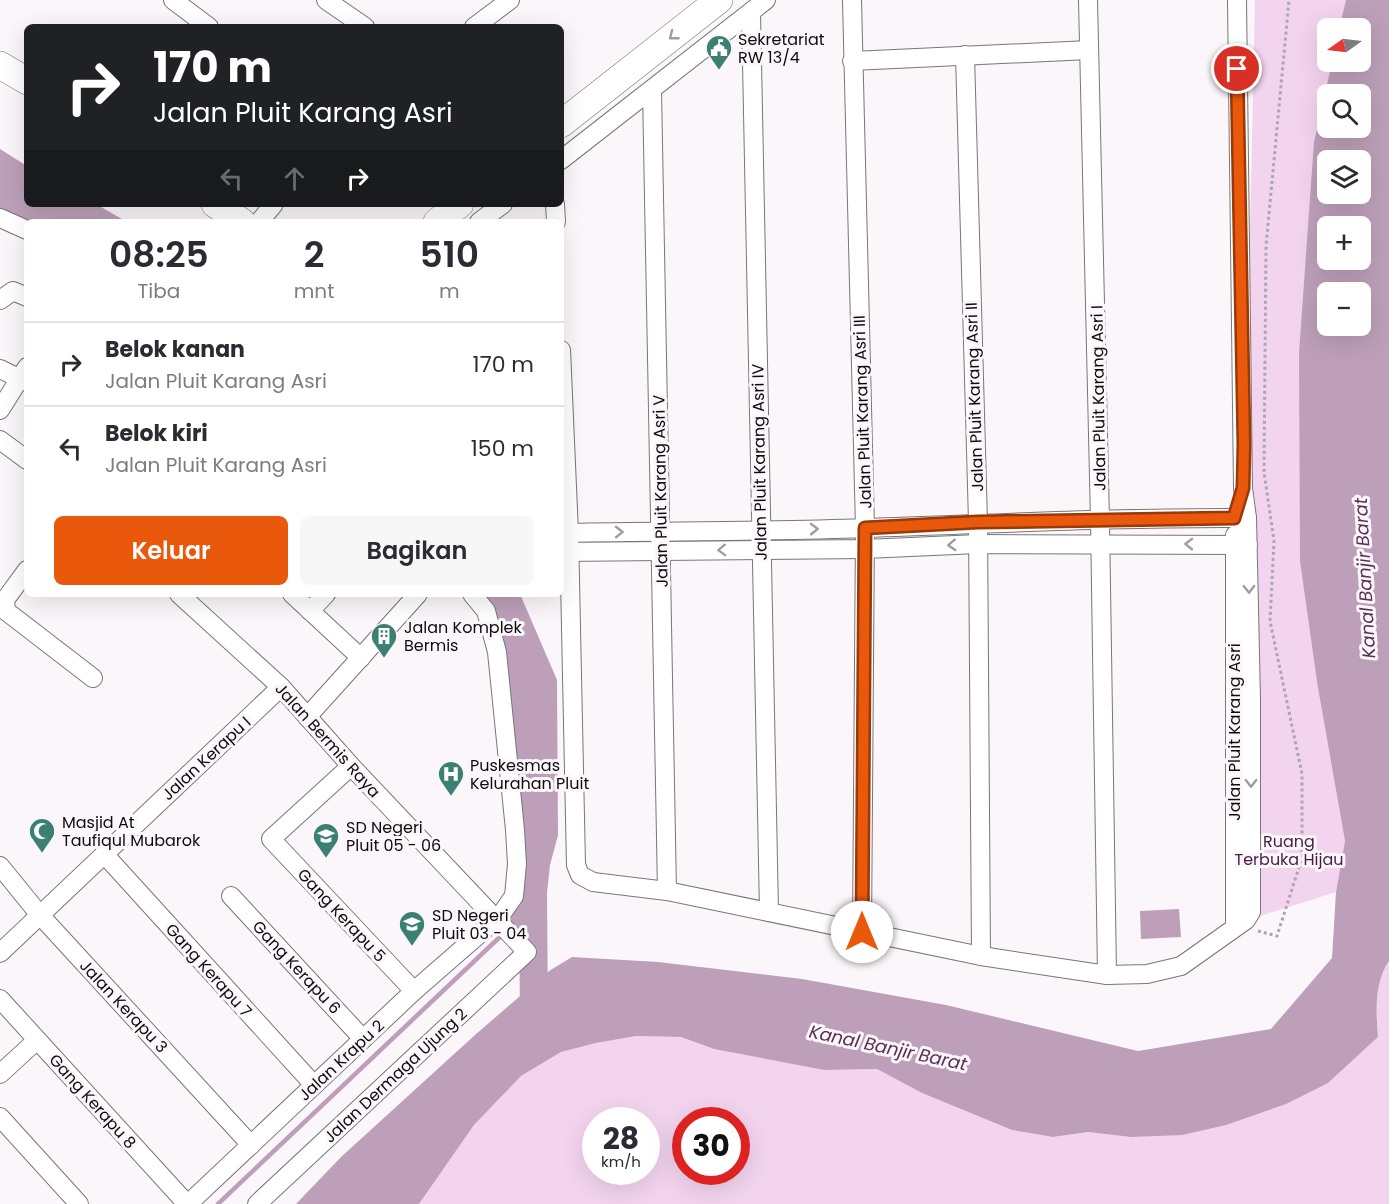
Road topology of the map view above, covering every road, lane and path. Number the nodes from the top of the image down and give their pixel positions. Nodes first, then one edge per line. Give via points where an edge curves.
1 (326, 0) edge
2 (719, 0) edge
3 (766, 0) edge
4 (852, 0) edge
5 (1088, 0) edge
6 (1236, 0) edge
7 (1289, 0) edge
8 (178, 1) edge
9 (496, 4) edge
10 (751, 12) junction
11 (205, 24) edge
12 (361, 24) edge
13 (477, 24) edge
14 (1089, 50) junction
15 (965, 55) junction
16 (852, 61) junction
17 (0, 65) edge
18 (24, 79) edge
19 (652, 90) junction
20 (564, 122) edge
21 (564, 158) edge
22 (220, 207) edge
23 (272, 207) edge
24 (456, 207) edge
25 (499, 207) edge
26 (0, 218) edge
27 (238, 219) edge
28 (262, 219) edge
29 (441, 219) edge
30 (483, 219) edge
31 (24, 229) edge
32 (24, 296) edge
33 (0, 300) edge
34 (0, 369) edge
35 (24, 376) edge
36 (24, 377) edge
37 (0, 410) edge
38 (1, 442) edge
39 (24, 458) edge
40 (564, 486) edge
41 (1241, 518) junction
42 (1101, 520) junction
43 (978, 522) junction
44 (865, 528) junction
45 (661, 531) junction
46 (565, 532) edge
47 (761, 539) junction
48 (1100, 543) junction
49 (978, 544) junction
50 (1241, 545) junction
51 (865, 549) junction
52 (661, 552) junction
53 (565, 553) edge
54 (24, 574) edge
55 (182, 597) edge
56 (295, 597) edge
57 (323, 597) edge
58 (415, 597) edge
59 (474, 597) edge
60 (310, 611) junction
61 (361, 658) junction
62 (93, 678) dead end
63 (281, 687) junction
64 (307, 717) junction
65 (351, 766) junction
66 (104, 854) junction
67 (0, 866) edge
68 (667, 891) junction
69 (231, 896) dead end
70 (770, 912) junction
71 (39, 914) junction
72 (498, 922) junction
73 (1235, 926) junction
74 (862, 932) junction
75 (522, 946) joint
76 (0, 953) edge
77 (981, 956) junction
78 (1107, 975) junction
79 (414, 991) junction
80 (0, 999) edge
81 (363, 1039) junction
82 (37, 1040) junction
83 (0, 1074) edge
84 (314, 1085) junction
85 (0, 1117) edge
86 (251, 1144) junction
87 (79, 1204) edge
88 (187, 1204) edge
89 (257, 1204) edge

1 - 12 street
2 -> 20 street
3 - 10 street
4 - 16 street, Jalan Pluit Karang Asri III
5 - 14 street, Jalan Pluit Karang Asri I
6 - 41 street, Jalan Pluit Karang Asri
7 - 73 path via 1266,246 1264,472 1274,542 1270,621 1302,774 1302,858 1277,936
8 - 11 street
9 - 13 street
10 - 19 street
10 - 47 street, Jalan Pluit Karang Asri IV
14 - 15 street
14 - 42 street, Jalan Pluit Karang Asri I
15 - 16 street
15 - 43 street, Jalan Pluit Karang Asri II
16 - 44 street, Jalan Pluit Karang Asri III
17 - 18 street
19 - 21 street
19 - 45 street, Jalan Pluit Karang Asri V
22 - 27 street
23 - 28 street
24 - 29 street
25 - 30 street
26 - 31 street
32 - 33 street via 13,291
34 - 35 street
36 - 37 street
38 - 39 street
40 - 46 street
41 - 42 street
41 - 50 street, Jalan Pluit Karang Asri
42 - 43 street
42 - 48 street, Jalan Pluit Karang Asri I
43 - 44 street
43 - 49 street, Jalan Pluit Karang Asri II
47 -> 44 street
44 - 51 street, Jalan Pluit Karang Asri III
46 -> 45 street
45 - 47 street
45 - 52 street, Jalan Pluit Karang Asri V
46 - 53 street
47 - 51 street
47 -> 52 street
47 - 70 street, Jalan Pluit Karang Asri IV
48 - 49 street
50 -> 48 street
48 - 78 street, Jalan Pluit Karang Asri I
49 -> 51 street
49 - 77 street, Jalan Pluit Karang Asri II
50 - 73 street, Jalan Pluit Karang Asri via 1243,874
51 - 74 street, Jalan Pluit Karang Asri III
52 - 53 street
52 - 68 street, Jalan Pluit Karang Asri V
53 - 68 street via 576,865 580,875 593,882
54 - 62 street via 5,600 6,611
55 - 63 street, Jalan Bermis Raya
56 - 60 street
57 - 60 street
58 - 61 street
59 - 72 street, Jalan Krapu 2 via 486,611 497,652 515,830 514,896
60 - 61 street
61 - 64 street
63 - 64 street, Jalan Bermis Raya
63 - 66 street, Jalan Kerapu I
64 - 65 street, Jalan Bermis Raya
65 - 72 street, Jalan Bermis Raya
65 - 79 street, Gang Kerapu 5 via 271,839
66 - 71 street, Jalan Kerapu I
66 - 84 street, Gang Kerapu 7
67 - 71 street, Jalan Kerapu 3
68 - 70 street
69 - 81 street, Gang Kerapu 6
70 - 74 street
71 - 76 street, Jalan Kerapu I
71 - 86 street, Jalan Kerapu 3
72 - 75 street, Jalan Bermis Raya
72 - 79 street, Jalan Krapu 2
73 - 78 street via 1180,966 1147,974
74 - 77 street
75 - 89 street, Jalan Dermaga Ujung 2 via 525,955
77 - 78 street
79 - 81 street, Jalan Krapu 2
80 - 82 street, Gang Kerapu 8
81 - 84 street, Jalan Krapu 2
82 - 83 street
82 - 88 street, Gang Kerapu 8
84 - 86 street, Jalan Krapu 2
85 - 87 street
86 - 88 street, Jalan Krapu 2

